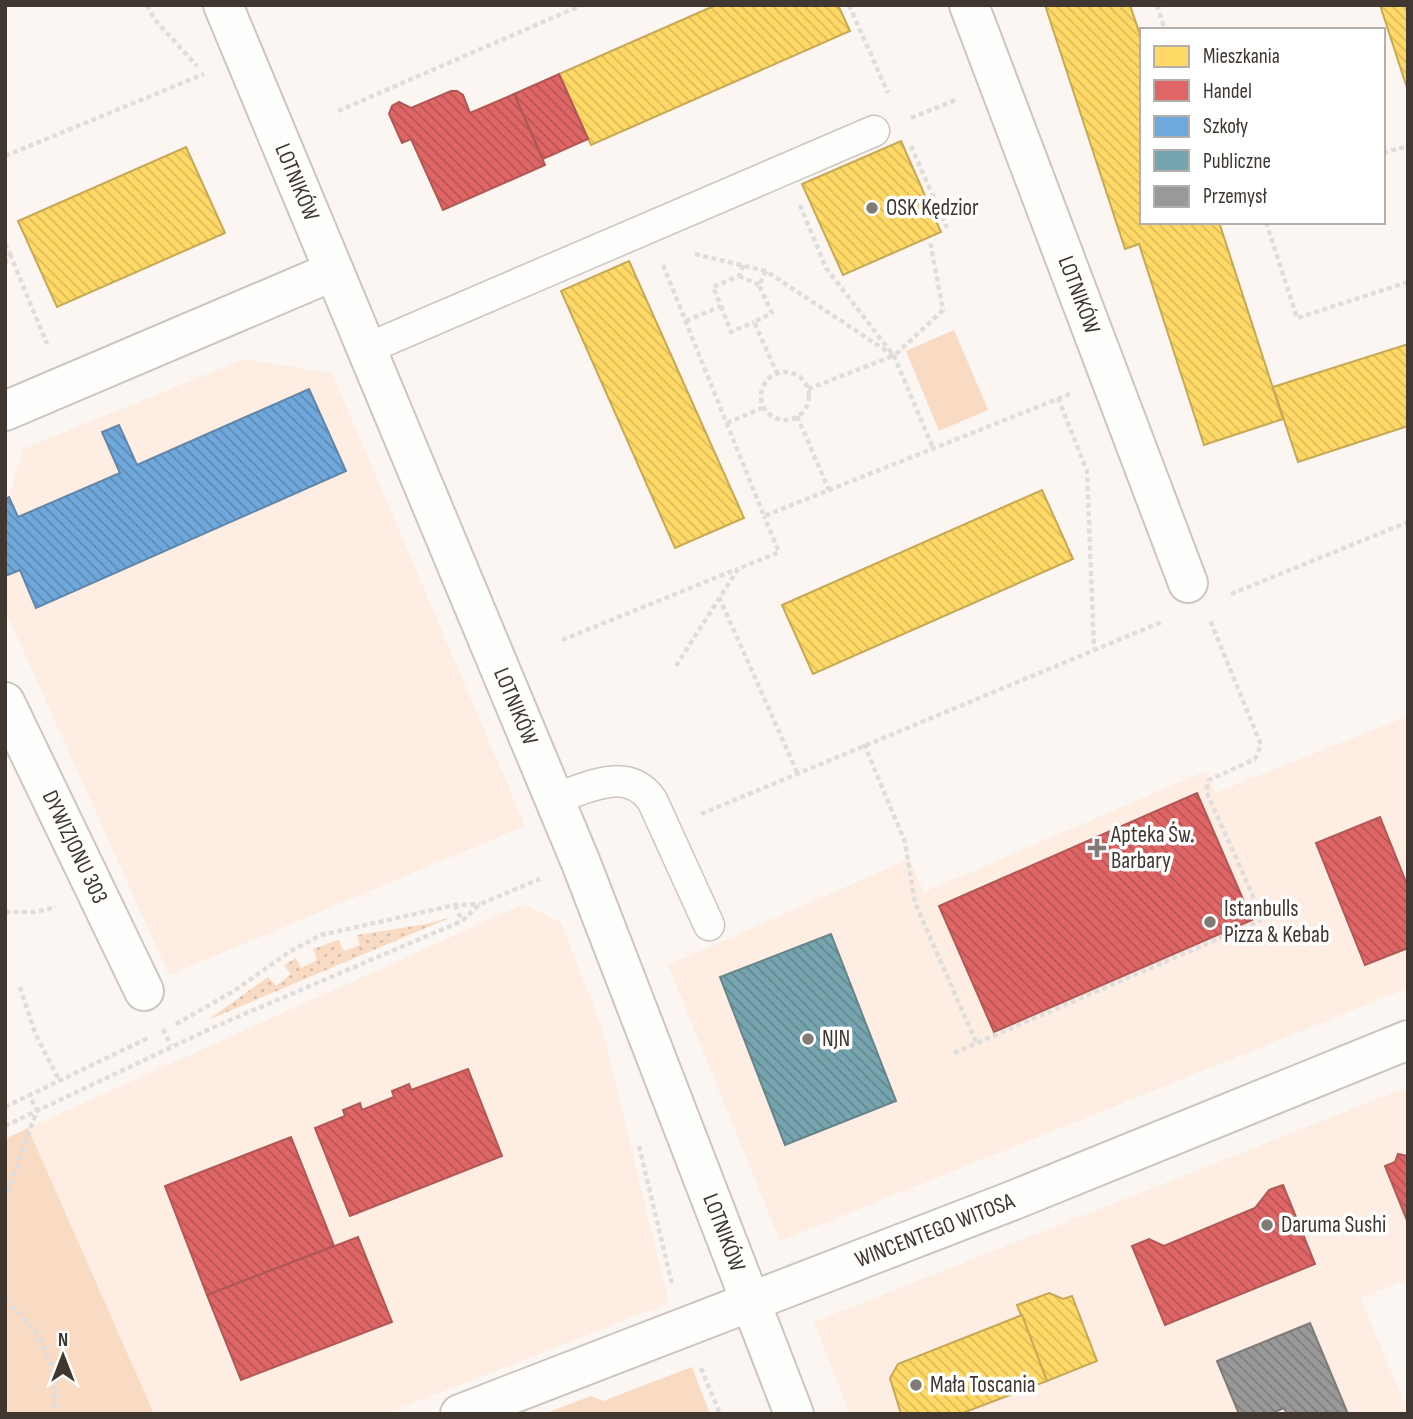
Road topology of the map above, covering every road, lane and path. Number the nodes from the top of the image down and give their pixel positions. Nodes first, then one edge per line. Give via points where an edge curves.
1 (147, 5) edge
2 (223, 5) edge
3 (582, 5) edge
4 (849, 5) edge
5 (969, 5) edge
6 (1157, 5) edge
7 (1164, 28) edge
8 (204, 74) junction
9 (212, 81) dead end
10 (998, 82) junction
11 (890, 99) dead end
12 (338, 111) dead end
13 (887, 127) joint
14 (906, 134) dead end
15 (1408, 146) edge
16 (1385, 152) edge
17 (5, 156) edge
18 (785, 169) junction
19 (1267, 224) edge
20 (947, 228) dead end
21 (652, 237) junction
22 (930, 241) dead end
23 (5, 244) edge
24 (10, 254) junction
25 (5, 263) edge
26 (744, 263) junction
27 (334, 271) junction
28 (766, 271) junction
29 (739, 276) junction
30 (1408, 282) edge
31 (759, 285) junction
32 (721, 306) junction
33 (686, 321) junction
34 (754, 322) junction
35 (366, 349) junction
36 (894, 356) junction
37 (777, 373) junction
38 (1110, 377) junction
39 (64, 385) junction
40 (808, 389) junction
41 (1058, 398) junction
42 (764, 407) junction
43 (5, 411) edge
44 (797, 416) junction
45 (727, 423) junction
46 (933, 448) junction
47 (829, 490) junction
48 (764, 516) junction
49 (1408, 522) edge
50 (738, 569) junction
51 (1188, 583) dead end
52 (1230, 594) dead end
53 (719, 596) junction
54 (1209, 617) dead end
55 (1168, 620) dead end
56 (562, 640) dead end
57 (1094, 649) junction
58 (676, 666) dead end
59 (5, 702) edge
60 (864, 744) junction
61 (797, 772) junction
62 (554, 799) junction
63 (666, 829) junction
64 (581, 863) junction
65 (480, 904) junction
66 (455, 905) junction
67 (462, 921) junction
68 (709, 925) dead end
69 (20, 987) dead end
70 (144, 991) dead end
71 (1408, 1040) edge
72 (977, 1044) junction
73 (954, 1053) dead end
74 (59, 1080) junction
75 (29, 1095) junction
76 (5, 1107) edge
77 (37, 1110) junction
78 (5, 1126) edge
79 (5, 1200) edge
80 (5, 1300) edge
81 (750, 1302) junction
82 (697, 1359) dead end
83 (54, 1414) edge
84 (460, 1414) edge
85 (720, 1414) edge
86 (794, 1414) edge

1 - 8 path
2 - 27 street, LOTNIKÓW
3 - 12 path
4 - 11 path
5 - 10 street, LOTNIKÓW
6 - 7 path
8 - 9 path
8 - 17 path
10 - 13 path
10 - 38 street, LOTNIKÓW
13 - 18 lane
14 - 20 path
15 - 16 path
18 - 21 lane
18 - 36 path via 826,268
19 - 30 path via 1297,318
21 - 26 path
21 - 33 path
21 - 35 lane
22 - 36 path via 943,310
23 - 24 path
24 - 25 path
24 - 39 path
26 - 28 path
26 - 29 path
27 - 35 street, LOTNIKÓW
27 - 39 street
28 - 31 path
28 - 36 path
29 - 31 path
29 - 32 path via 713,287
31 - 34 path via 772,313
32 - 33 path
32 - 34 path via 731,332
33 - 45 path
34 - 37 path
35 - 62 street, LOTNIKÓW
36 - 40 path
36 - 46 path
37 - 40 path via 792,372
37 - 42 path via 762,389
38 - 41 path
38 - 51 street, LOTNIKÓW
39 - 43 street
40 - 44 path via 808,402
41 - 46 path
41 - 57 path via 1087,471
42 - 44 path via 778,419
42 - 45 path
44 - 47 path
45 - 48 path
46 - 47 path
47 - 48 path
48 - 50 path via 779,552
49 - 52 path
50 - 53 path
50 - 56 path
53 - 58 path
53 - 61 path
54 - 72 path via 1261,746 1255,759 1209,780 1206,791 1261,914 1259,921
55 - 57 path
57 - 60 path
59 - 70 street, DYWIZJONU 303
60 - 61 path
60 - 72 path via 905,842 915,903
61 - 63 path
62 - 63 lane via 600,784 631,781 645,791
62 - 64 street, LOTNIKÓW
63 - 68 lane
64 - 65 path
64 - 81 street, LOTNIKÓW
65 - 66 path
65 - 67 path
66 - 67 path
66 - 74 path via 321,935 206,1009
67 - 77 path via 214,1027
69 - 74 path via 35,1033
71 - 81 street, WINCENTEGO WITOSA
72 - 73 path
74 - 75 path
75 - 76 path
75 - 77 path
77 - 78 path
77 - 79 path
80 - 83 path via 29,1321 46,1348 55,1380
81 - 84 street, WINCENTEGO WITOSA
81 - 86 street, LOTNIKÓW
82 - 85 path

